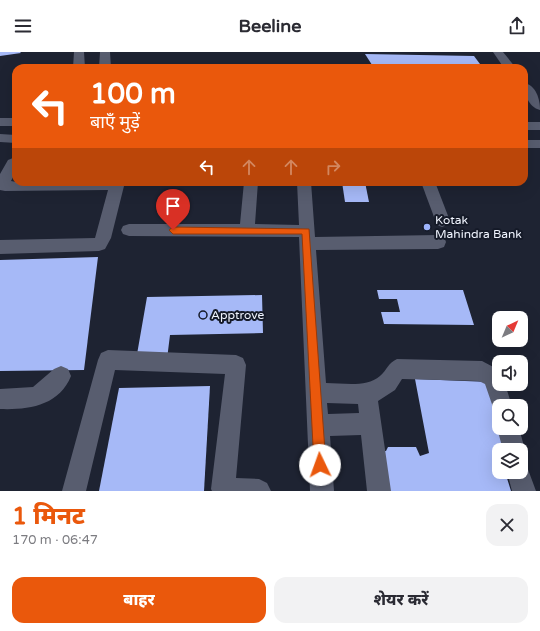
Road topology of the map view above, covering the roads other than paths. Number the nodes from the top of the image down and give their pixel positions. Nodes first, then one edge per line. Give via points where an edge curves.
1 (79, 52) edge
2 (105, 52) edge
3 (498, 52) edge
4 (79, 64) edge
5 (105, 64) edge
6 (507, 64) edge
7 (528, 91) edge
8 (540, 106) edge
9 (0, 122) edge
10 (12, 122) edge
11 (528, 126) edge
12 (540, 126) edge
13 (0, 138) edge
14 (12, 139) edge
15 (528, 144) edge
16 (540, 144) edge
17 (10, 163) edge
18 (12, 186) edge
19 (116, 186) edge
20 (251, 186) edge
21 (304, 186) edge
22 (429, 186) edge
23 (442, 221) dead end
24 (129, 230) dead end
25 (247, 231) junction
26 (307, 238) junction
27 (438, 242) dead end
28 (0, 247) edge
29 (60, 376) dead end
30 (316, 393) junction
31 (370, 394) junction
32 (500, 399) edge
33 (0, 400) edge
34 (370, 424) junction
35 (318, 425) junction
36 (520, 479) edge
37 (74, 491) edge
38 (259, 491) edge
39 (322, 491) edge
40 (380, 491) edge
41 (524, 491) edge

1 - 4 street
2 - 5 street
3 - 6 street
7 - 8 street
9 - 10 street
11 - 12 street
13 - 14 street
15 - 16 street
17 - 18 street via 3,182 5,186
19 - 28 street via 103,238 99,244
20 - 25 street
21 - 26 street
22 - 23 street
24 - 25 street
25 - 26 street
26 - 27 street
26 - 30 street
29 - 33 street via 47,391 37,397
30 - 31 street
30 - 35 street
31 - 32 street via 388,383 396,369 482,371 493,378
31 - 34 street
34 - 35 street
34 - 40 street
35 - 39 street
36 - 41 street
37 - 38 street via 108,360 236,365 222,489

